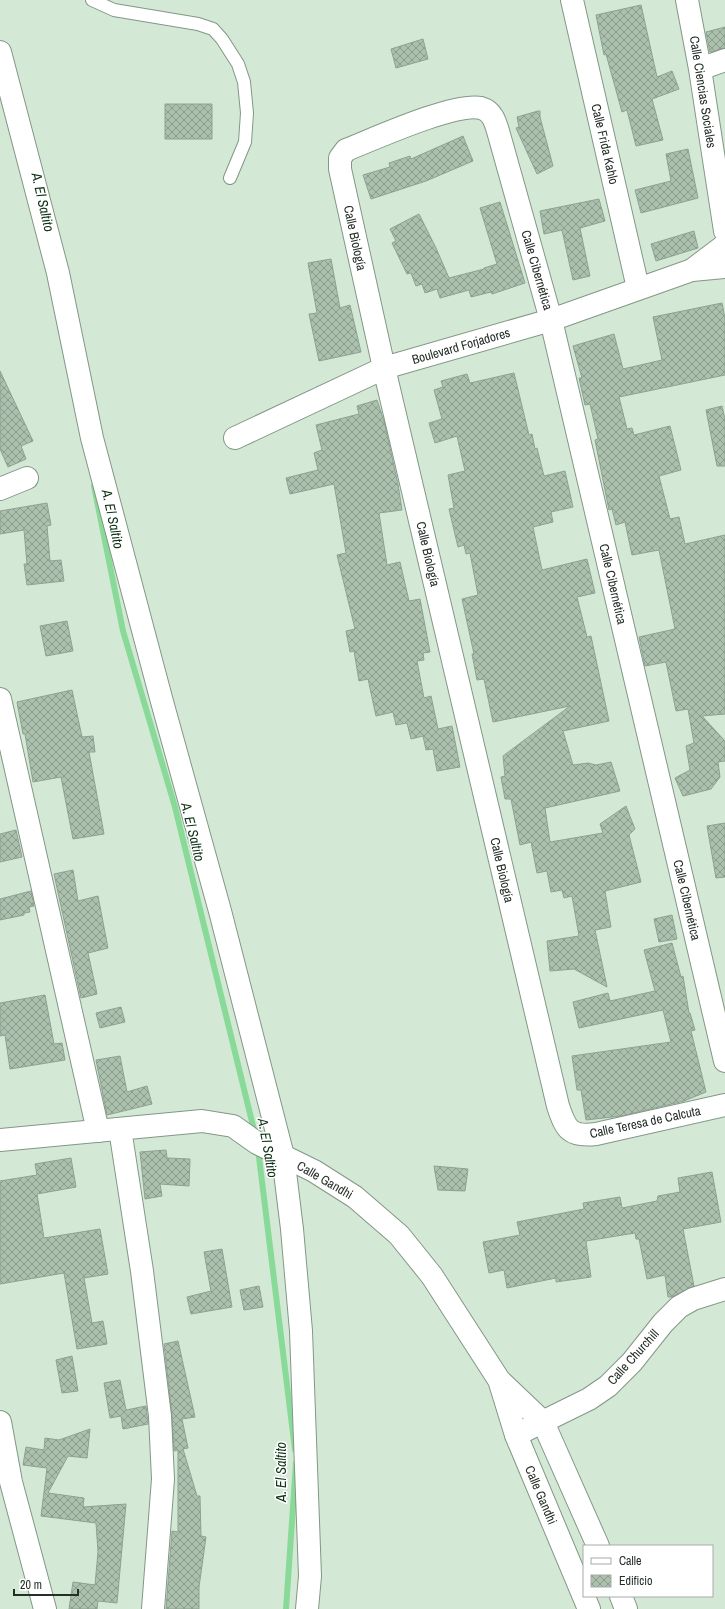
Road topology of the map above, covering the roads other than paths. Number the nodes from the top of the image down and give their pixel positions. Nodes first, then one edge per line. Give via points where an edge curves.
1 (92, 0) edge
2 (572, 0) edge
3 (687, 0) edge
4 (0, 52) edge
5 (725, 60) edge
6 (700, 69) junction
7 (488, 112) joint
8 (230, 178) dead end
9 (725, 231) edge
10 (725, 245) edge
11 (725, 267) edge
12 (692, 270) junction
13 (638, 288) junction
14 (552, 320) junction
15 (384, 368) junction
16 (235, 438) dead end
17 (27, 478) dead end
18 (0, 489) edge
19 (0, 699) edge
20 (725, 1061) edge
21 (725, 1105) edge
22 (558, 1106) joint
23 (120, 1129) junction
24 (98, 1131) junction
25 (0, 1140) edge
26 (283, 1156) junction
27 (725, 1289) edge
28 (499, 1380) junction
29 (0, 1422) edge
30 (543, 1422) junction
31 (516, 1435) junction
32 (598, 1545) edge
33 (583, 1595) edge
34 (584, 1597) edge
35 (621, 1597) edge
36 (46, 1609) edge
37 (153, 1609) edge
38 (306, 1609) edge
39 (589, 1609) edge
40 (626, 1609) edge

1 - 8 lane via 114,10 198,24 213,29 222,38 238,64 244,82 247,114 245,142
2 - 13 street, Calle Frida Kahlo
3 - 6 street, Calle Ciencias Sociales
4 - 26 street via 58,273 92,438 220,911
5 - 6 street
6 - 9 street, Calle Ciencias Sociales
7 - 14 street, Calle Cibernética via 494,119 498,131
7 - 15 street, Calle Biología via 472,107 427,118 346,150 340,158 340,169
10 - 12 street, Boulevard Forjadores
11 - 12 street, Boulevard Forjadores
12 - 13 street, Boulevard Forjadores
13 - 14 street, Boulevard Forjadores
14 - 15 street, Boulevard Forjadores
14 - 20 street, Calle Cibernética
15 - 16 street, Boulevard Forjadores
15 - 22 street, Calle Biología
17 - 18 street
19 - 24 street
21 - 22 street, Calle Teresa de Calcuta via 585,1136 568,1130
23 - 24 street, Calle Gandhi
23 - 26 street, Calle Gandhi via 202,1121 233,1126 257,1143
23 - 37 street via 142,1271 160,1416 163,1479
24 - 25 street, Calle Gandhi
26 - 28 street, Calle Gandhi via 314,1171 355,1197 399,1235 432,1276
26 - 38 street via 301,1331 310,1576
27 - 30 street, Calle Churchill via 693,1299 679,1308 608,1386 589,1399
28 - 30 street, Calle Gandhi
28 - 31 street, Calle Gandhi
29 - 36 street via 12,1482
30 - 31 street, Calle Churchill
30 - 32 street, Calle Gandhi
31 - 33 street, Calle Gandhi
34 - 39 street, Calle Gandhi
35 - 40 street

